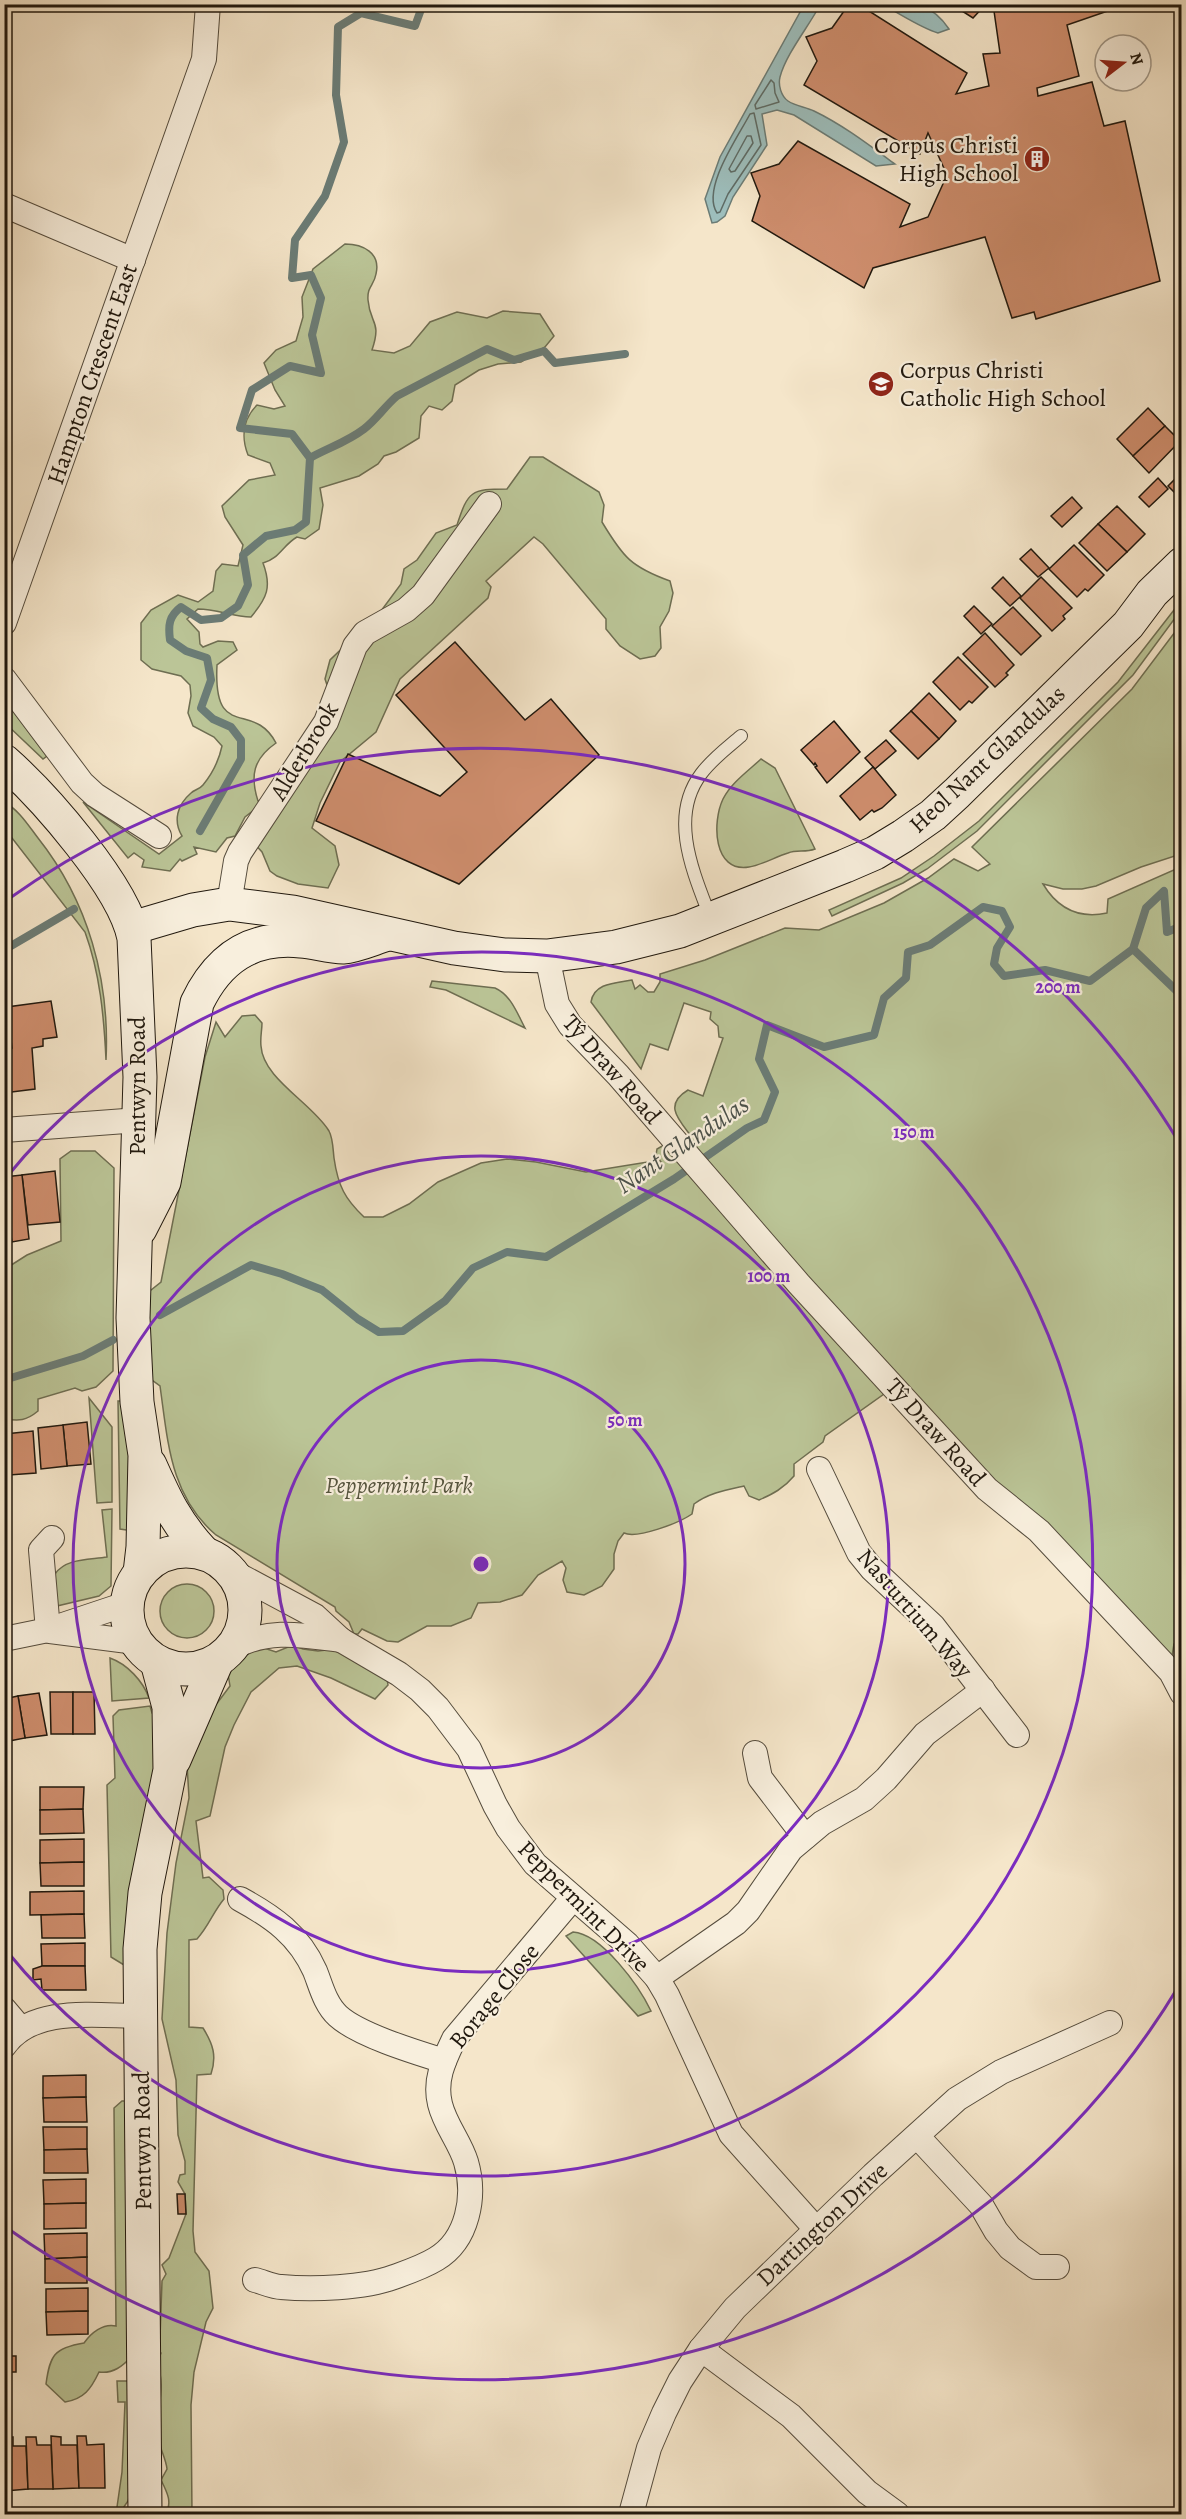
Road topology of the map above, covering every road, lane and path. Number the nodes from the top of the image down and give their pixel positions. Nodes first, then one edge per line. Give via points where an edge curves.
1 (208, 4) edge
2 (4, 205) edge
3 (133, 260) junction
4 (489, 504) dead end
5 (1182, 564) edge
6 (4, 623) edge
7 (4, 679) edge
8 (741, 736) dead end
9 (4, 760) edge
10 (159, 836) dead end
11 (229, 904) junction
12 (711, 920) junction
13 (132, 928) junction
14 (390, 933) junction
15 (547, 956) junction
16 (139, 1120) junction
17 (4, 1130) edge
18 (135, 1239) junction
19 (146, 1455) junction
20 (819, 1469) dead end
21 (52, 1538) dead end
22 (203, 1552) junction
23 (231, 1571) junction
24 (140, 1574) junction
25 (126, 1604) junction
26 (48, 1630) junction
27 (4, 1640) edge
28 (341, 1640) junction
29 (146, 1652) junction
30 (224, 1655) junction
31 (983, 1690) junction
32 (1182, 1693) edge
33 (1017, 1735) dead end
34 (755, 1753) dead end
35 (170, 1770) junction
36 (805, 1837) junction
37 (573, 1898) junction
38 (240, 1899) dead end
39 (657, 1978) junction
40 (4, 2008) edge
41 (140, 2016) junction
42 (1110, 2023) dead end
43 (13, 2037) edge
44 (444, 2061) junction
45 (917, 2136) junction
46 (816, 2229) junction
47 (1057, 2267) dead end
48 (255, 2280) dead end
49 (701, 2349) junction
50 (145, 2514) edge
51 (631, 2514) edge
52 (897, 2514) edge

1 - 3 street, Hampton Crescent East via 204,59
2 - 3 street
3 - 6 street, Hampton Crescent East
4 - 11 street, Alderbrook via 423,595 406,610 365,633 355,646 326,722 240,852
5 - 12 street, Heol Nant Glandulas via 1152,592 1128,625 933,815 875,853
7 - 10 street via 82,783
8 - 12 lane via 700,775 686,807 687,848
9 - 13 street, Pentwyn Road via 61,820 105,880
11 - 13 street
11 - 14 street via 293,912
12 - 15 street, Heol Nant Glandulas via 637,943
13 - 16 street, Pentwyn Road
14 - 15 street via 454,948
14 - 18 street via 344,947 270,940 245,949 214,975 194,1016 164,1182
15 - 32 street, Tŷ Draw Road via 557,1004 570,1025 614,1070 799,1284 987,1489 1038,1531 1171,1672
16 - 17 street
16 - 18 street, Pentwyn Road
18 - 19 street, Pentwyn Road via 137,1402
19 - 22 street, Pentwyn Road via 170,1511
19 - 24 street, Pentwyn Road
20 - 31 street, Nasturtium Way via 859,1553 933,1626
21 - 26 street via 40,1550
22 - 23 street
22 - 24 street via 168,1553 146,1565
23 - 28 street, Peppermint Drive via 315,1616
23 - 30 street via 242,1589 246,1609 243,1630
24 - 25 street
25 - 26 street
25 - 29 street via 128,1625
26 - 27 street
26 - 29 street
28 - 30 street, Peppermint Drive via 291,1634 249,1639
28 - 37 street, Peppermint Drive via 399,1674 438,1708 469,1749 495,1805 521,1847
29 - 30 street via 176,1669 197,1669
29 - 35 street, Pentwyn Road via 169,1707
30 - 35 street, Pentwyn Road
31 - 33 street, Nasturtium Way
31 - 36 street, Nasturtium Way via 926,1734 864,1799
34 - 36 street via 760,1778
35 - 41 street, Pentwyn Road via 145,1893
36 - 39 street, Nasturtium Way via 783,1858 742,1917
37 - 39 street, Peppermint Drive via 621,1938
37 - 44 street, Borage Close via 454,2039
38 - 44 street via 285,1927 302,1947 324,1997 337,2015 355,2027
39 - 46 street, Peppermint Drive via 731,2134
40 - 43 street
41 - 43 street via 51,2017 36,2021
41 - 50 street, Pentwyn Road
42 - 45 street, Dartington Drive via 1001,2072 941,2112
44 - 48 street, Borage Close via 438,2088 440,2104 466,2161 470,2180 467,2214 452,2245 437,2259 380,2282 280,2287
45 - 46 street, Dartington Drive
45 - 47 street via 981,2205 1010,2248 1036,2267
46 - 49 street, Dartington Drive via 735,2308
49 - 51 street, Dartington Drive via 680,2381 649,2448
49 - 52 street via 791,2416 867,2492

